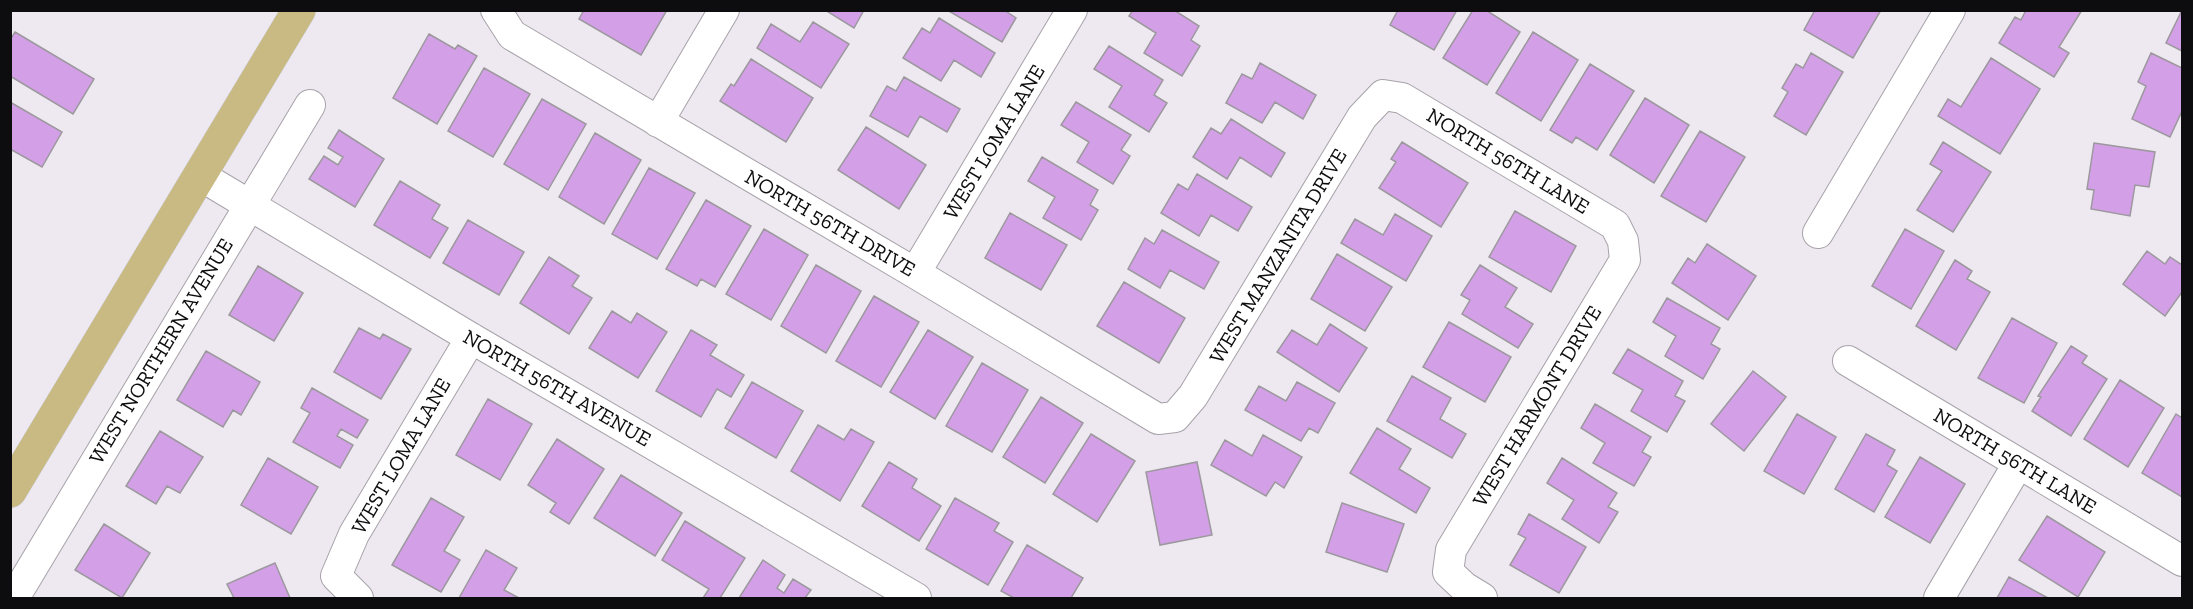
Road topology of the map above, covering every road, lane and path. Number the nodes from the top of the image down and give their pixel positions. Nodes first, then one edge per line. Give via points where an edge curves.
1 (299, 10) edge
2 (496, 10) edge
3 (724, 10) edge
4 (1072, 10) edge
5 (1950, 10) edge
6 (1383, 95) joint
7 (309, 105) dead end
8 (658, 122) junction
9 (201, 176) junction
10 (249, 204) junction
11 (1818, 233) dead end
12 (1623, 241) joint
13 (915, 273) junction
14 (471, 338) junction
15 (1848, 361) dead end
16 (1175, 417) joint
17 (2018, 464) junction
18 (10, 492) edge
19 (2182, 561) edge
20 (14, 598) edge
21 (358, 598) edge
22 (916, 598) edge
23 (1482, 598) edge
24 (1939, 598) edge

1 - 9 main road
2 - 8 street, NORTH 56TH DRIVE via 512,35
3 - 8 street
4 - 13 street, WEST LOMA LANE
5 - 11 street
6 - 12 street, NORTH 56TH LANE via 1402,98 1615,225
6 - 16 street, WEST MANZANITA DRIVE via 1362,117 1193,396
7 - 10 street, WEST NORTHERN AVENUE
8 - 13 street, NORTH 56TH DRIVE
9 - 10 street, NORTH 56TH AVENUE
9 - 18 main road
10 - 14 street, NORTH 56TH AVENUE
10 - 20 street, WEST NORTHERN AVENUE
12 - 23 street, WEST HARMONT DRIVE via 1625,260 1451,550 1448,572
13 - 16 street, NORTH 56TH DRIVE via 1158,419
14 - 21 street, WEST LOMA LANE via 354,534 336,576
14 - 22 street, NORTH 56TH AVENUE
15 - 17 street, NORTH 56TH LANE
17 - 19 street, NORTH 56TH LANE
17 - 24 street

